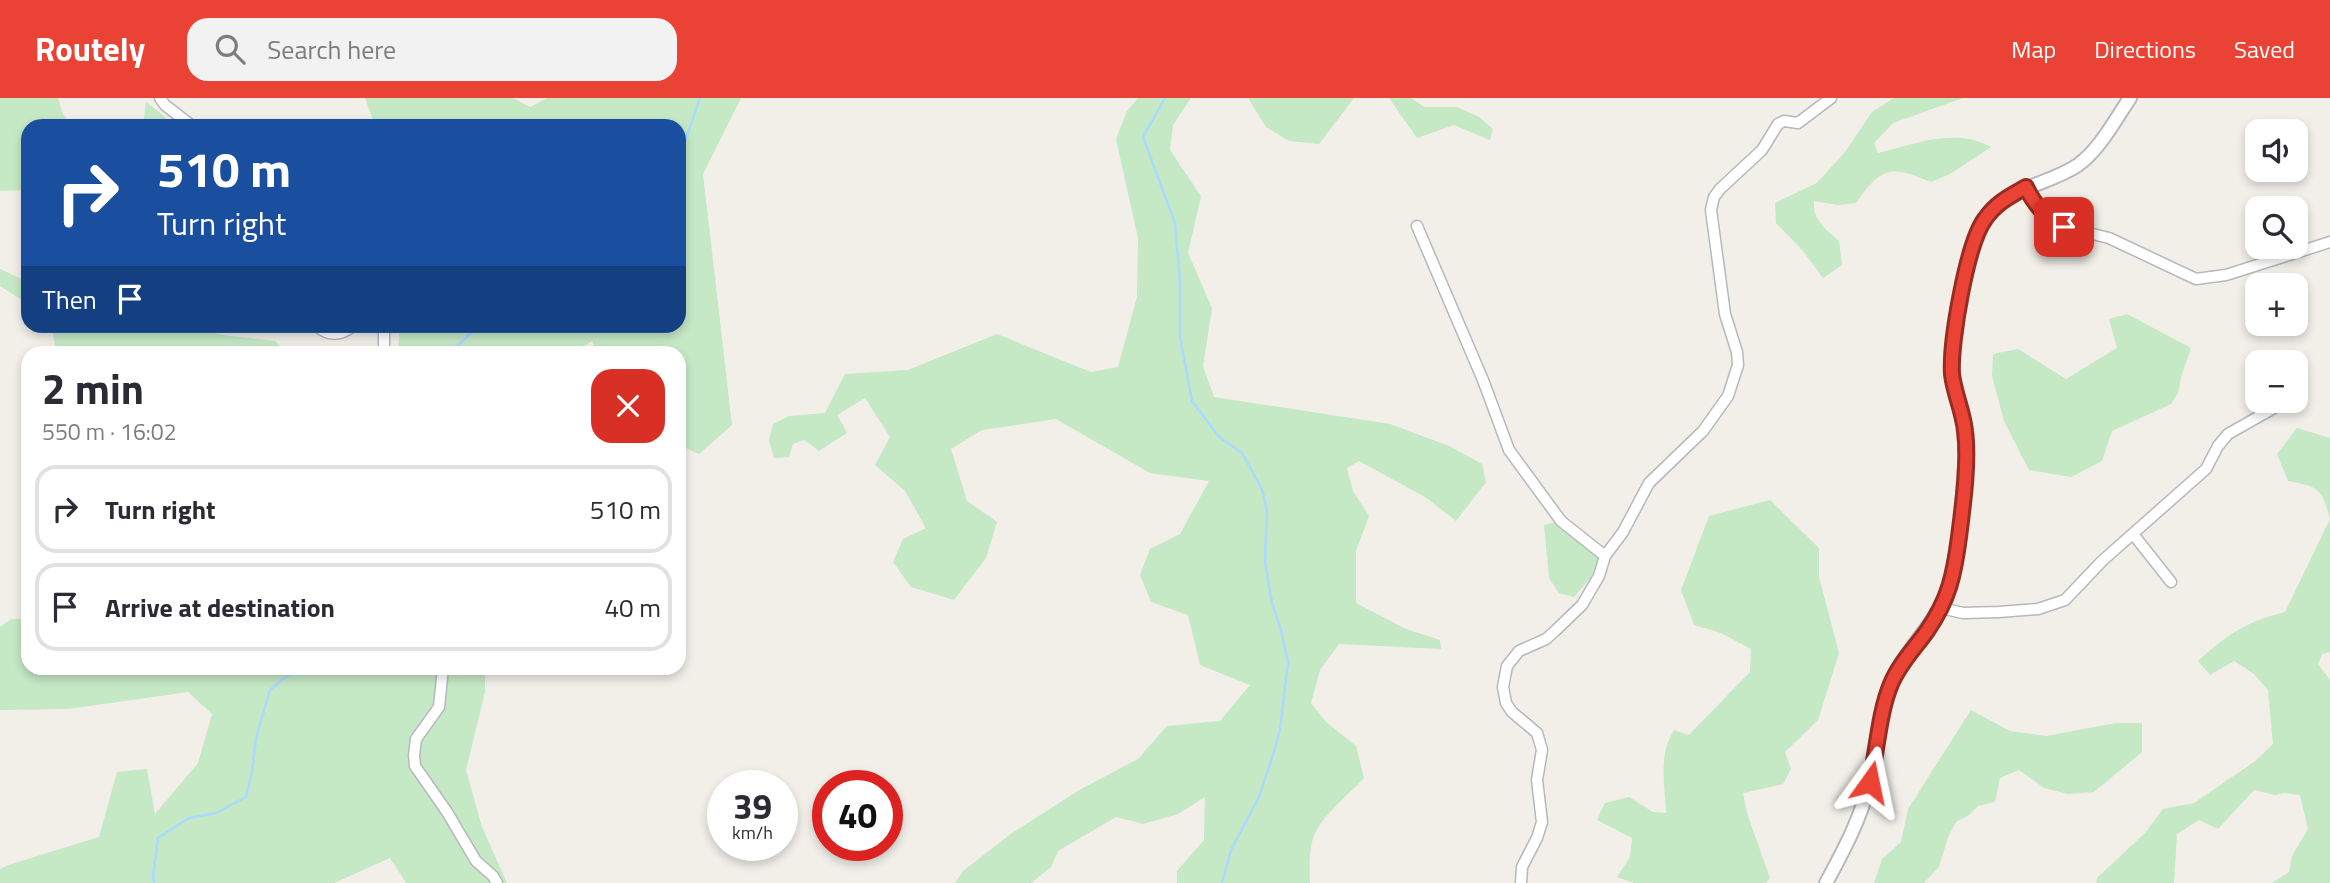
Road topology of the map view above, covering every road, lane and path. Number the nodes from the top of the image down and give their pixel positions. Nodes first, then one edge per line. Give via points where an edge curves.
1 (160, 98) edge
2 (1831, 98) edge
3 (2130, 98) edge
4 (183, 119) edge
5 (2026, 187) junction
6 (1417, 226) dead end
7 (2330, 242) edge
8 (2265, 413) edge
9 (2133, 534) junction
10 (1605, 556) junction
11 (2171, 582) dead end
12 (1941, 608) junction
13 (442, 675) edge
14 (497, 883) edge
15 (1521, 883) edge
16 (1826, 883) edge

1 - 4 street
2 - 10 street via 1798,123 1778,124 1770,141 1714,197 1714,244 1737,352 1734,383 1703,431 1649,483
3 - 5 street via 2088,156 2062,173
5 - 7 street via 2034,203 2064,227 2109,238 2196,279 2226,275
5 - 12 street via 2003,199 1983,220 1972,245 1957,316 1952,373 1966,457 1953,573
6 - 10 street via 1509,450 1561,522
8 - 9 street via 2228,434 2206,469
9 - 11 street
9 - 12 street via 2065,600 2038,609 1999,612
10 - 15 street via 1582,605 1546,639 1519,651 1504,674 1506,703 1537,733 1542,750 1537,780 1542,821 1522,867
12 - 16 street via 1891,684 1857,823
13 - 14 street via 439,707 416,739 415,766 476,861

